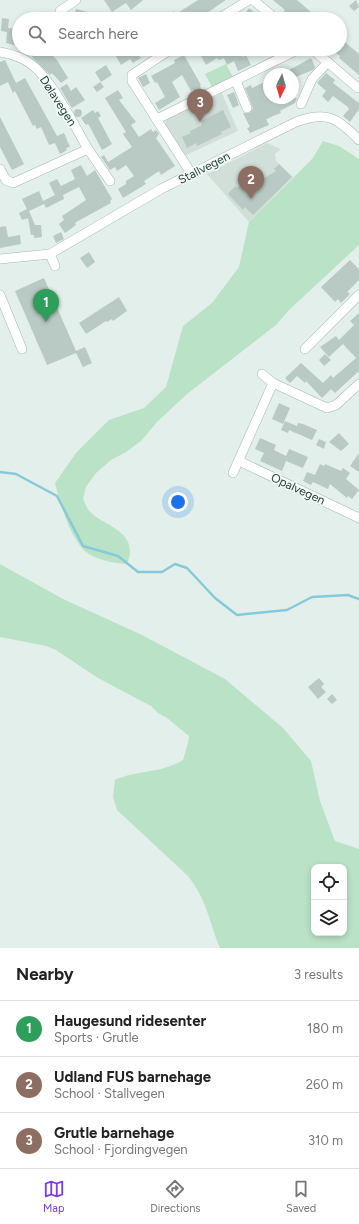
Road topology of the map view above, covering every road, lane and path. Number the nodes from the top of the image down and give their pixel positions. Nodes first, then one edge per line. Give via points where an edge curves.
1 (76, 0) edge
2 (249, 0) edge
3 (253, 0) edge
4 (60, 11) dead end
5 (229, 12) edge
6 (268, 12) edge
7 (0, 52) edge
8 (12, 55) edge
9 (16, 56) edge
10 (160, 56) edge
11 (288, 56) edge
12 (321, 56) edge
13 (328, 62) junction
14 (270, 68) edge
15 (263, 71) edge
16 (236, 80) junction
17 (358, 88) edge
18 (301, 104) dead end
19 (247, 108) dead end
20 (157, 119) junction
21 (359, 140) edge
22 (88, 148) junction
23 (0, 170) edge
24 (191, 173) junction
25 (110, 181) dead end
26 (50, 254) junction
27 (0, 259) edge
28 (55, 266) dead end
29 (359, 294) edge
30 (0, 295) edge
31 (3, 310) edge
32 (305, 348) dead end
33 (22, 349) dead end
34 (262, 374) dead end
35 (273, 383) junction
36 (359, 384) edge
37 (239, 461) junction
38 (233, 473) dead end
39 (358, 516) edge

1 - 4 street
2 - 5 street
3 - 6 street
7 - 8 street, Dølavegen
9 - 22 street, Dølavegen via 38,70
10 - 20 street via 132,75 132,81
11 - 14 street
12 - 13 street
13 - 17 street
13 - 18 street via 312,79
15 - 16 street
16 - 19 street
16 - 20 street
20 - 24 street
21 - 24 street, Stallvegen via 330,116 312,116
22 - 23 street via 13,183 6,180
22 - 25 street, Dølavegen
24 - 26 street, Stallvegen
26 - 27 street, Stallvegen
26 - 28 street
29 - 32 street
30 - 31 street
31 - 33 street
34 - 35 street
35 - 36 street via 328,408 336,405
35 - 37 street
37 - 38 street
37 - 39 street, Opalvegen

